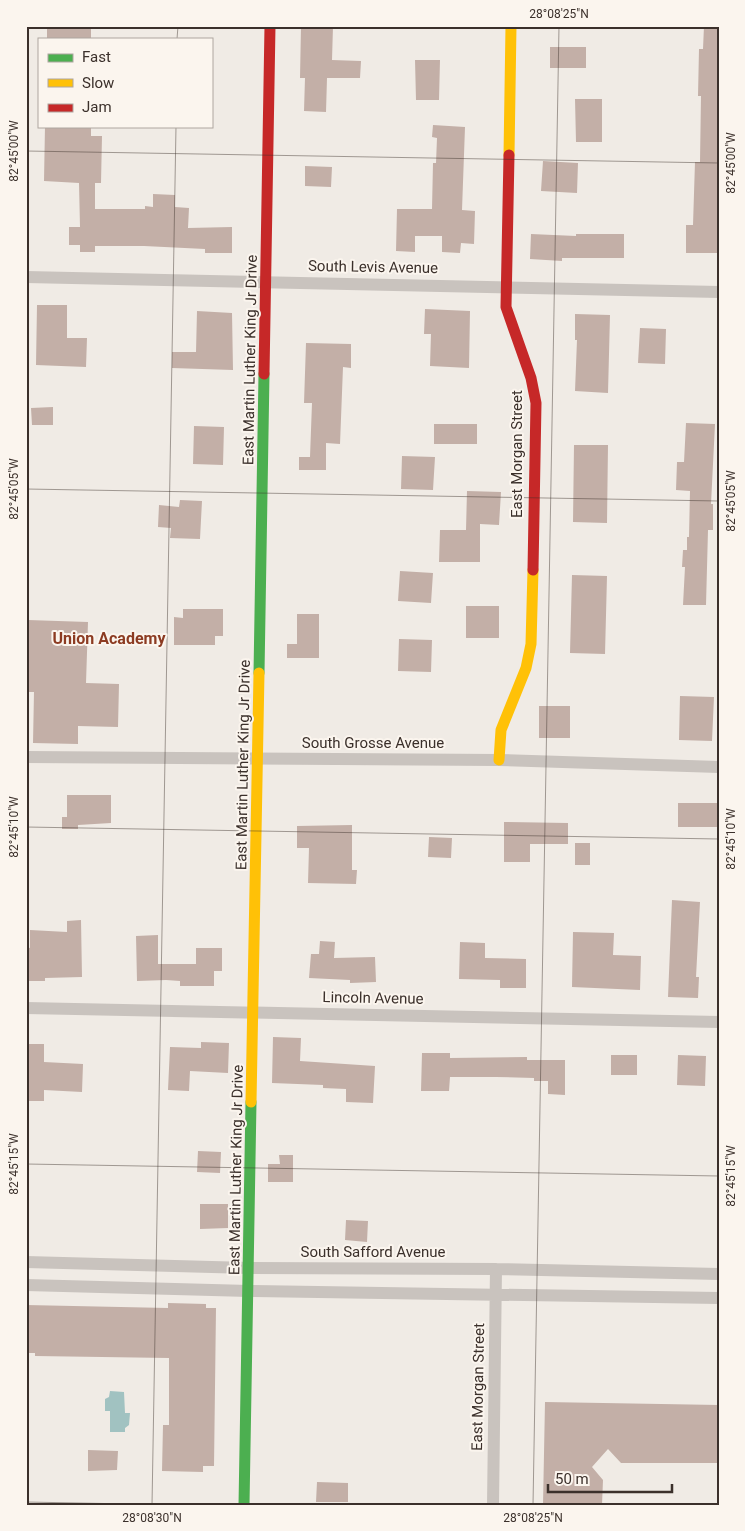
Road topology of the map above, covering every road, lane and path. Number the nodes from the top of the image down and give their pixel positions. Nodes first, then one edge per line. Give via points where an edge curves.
1 (270, 26) edge
2 (511, 26) edge
3 (26, 277) edge
4 (266, 282) junction
5 (505, 286) junction
6 (719, 292) edge
7 (26, 757) edge
8 (258, 758) junction
9 (499, 760) junction
10 (719, 767) edge
11 (26, 1008) edge
12 (253, 1012) junction
13 (719, 1022) edge
14 (26, 1262) edge
15 (250, 1268) junction
16 (496, 1269) junction
17 (719, 1274) edge
18 (26, 1285) edge
19 (249, 1291) junction
20 (495, 1295) junction
21 (719, 1298) edge
22 (244, 1505) edge
23 (493, 1505) edge

1 - 4 street, East Martin Luther King Jr Drive
2 - 5 street, East Morgan Street
3 - 4 street, South Levis Avenue
4 - 5 street, South Levis Avenue
4 - 8 street, East Martin Luther King Jr Drive
5 - 6 street, South Levis Avenue
5 - 9 street, East Morgan Street via 509,321 530,372 536,403 531,644 526,668 501,730
7 - 8 street, South Grosse Avenue
8 - 9 street, South Grosse Avenue
8 - 12 street, East Martin Luther King Jr Drive
9 - 10 street, South Grosse Avenue
11 - 12 street, Lincoln Avenue
12 - 13 street, Lincoln Avenue
12 - 15 street, East Martin Luther King Jr Drive
14 - 15 street, South Safford Avenue
15 - 16 street, South Safford Avenue
15 - 19 street, East Martin Luther King Jr Drive
16 - 17 street, South Safford Avenue
16 - 20 street, East Morgan Street
18 - 19 street
19 - 20 street
19 - 22 street, East Martin Luther King Jr Drive
20 - 21 street
20 - 23 street, East Morgan Street

